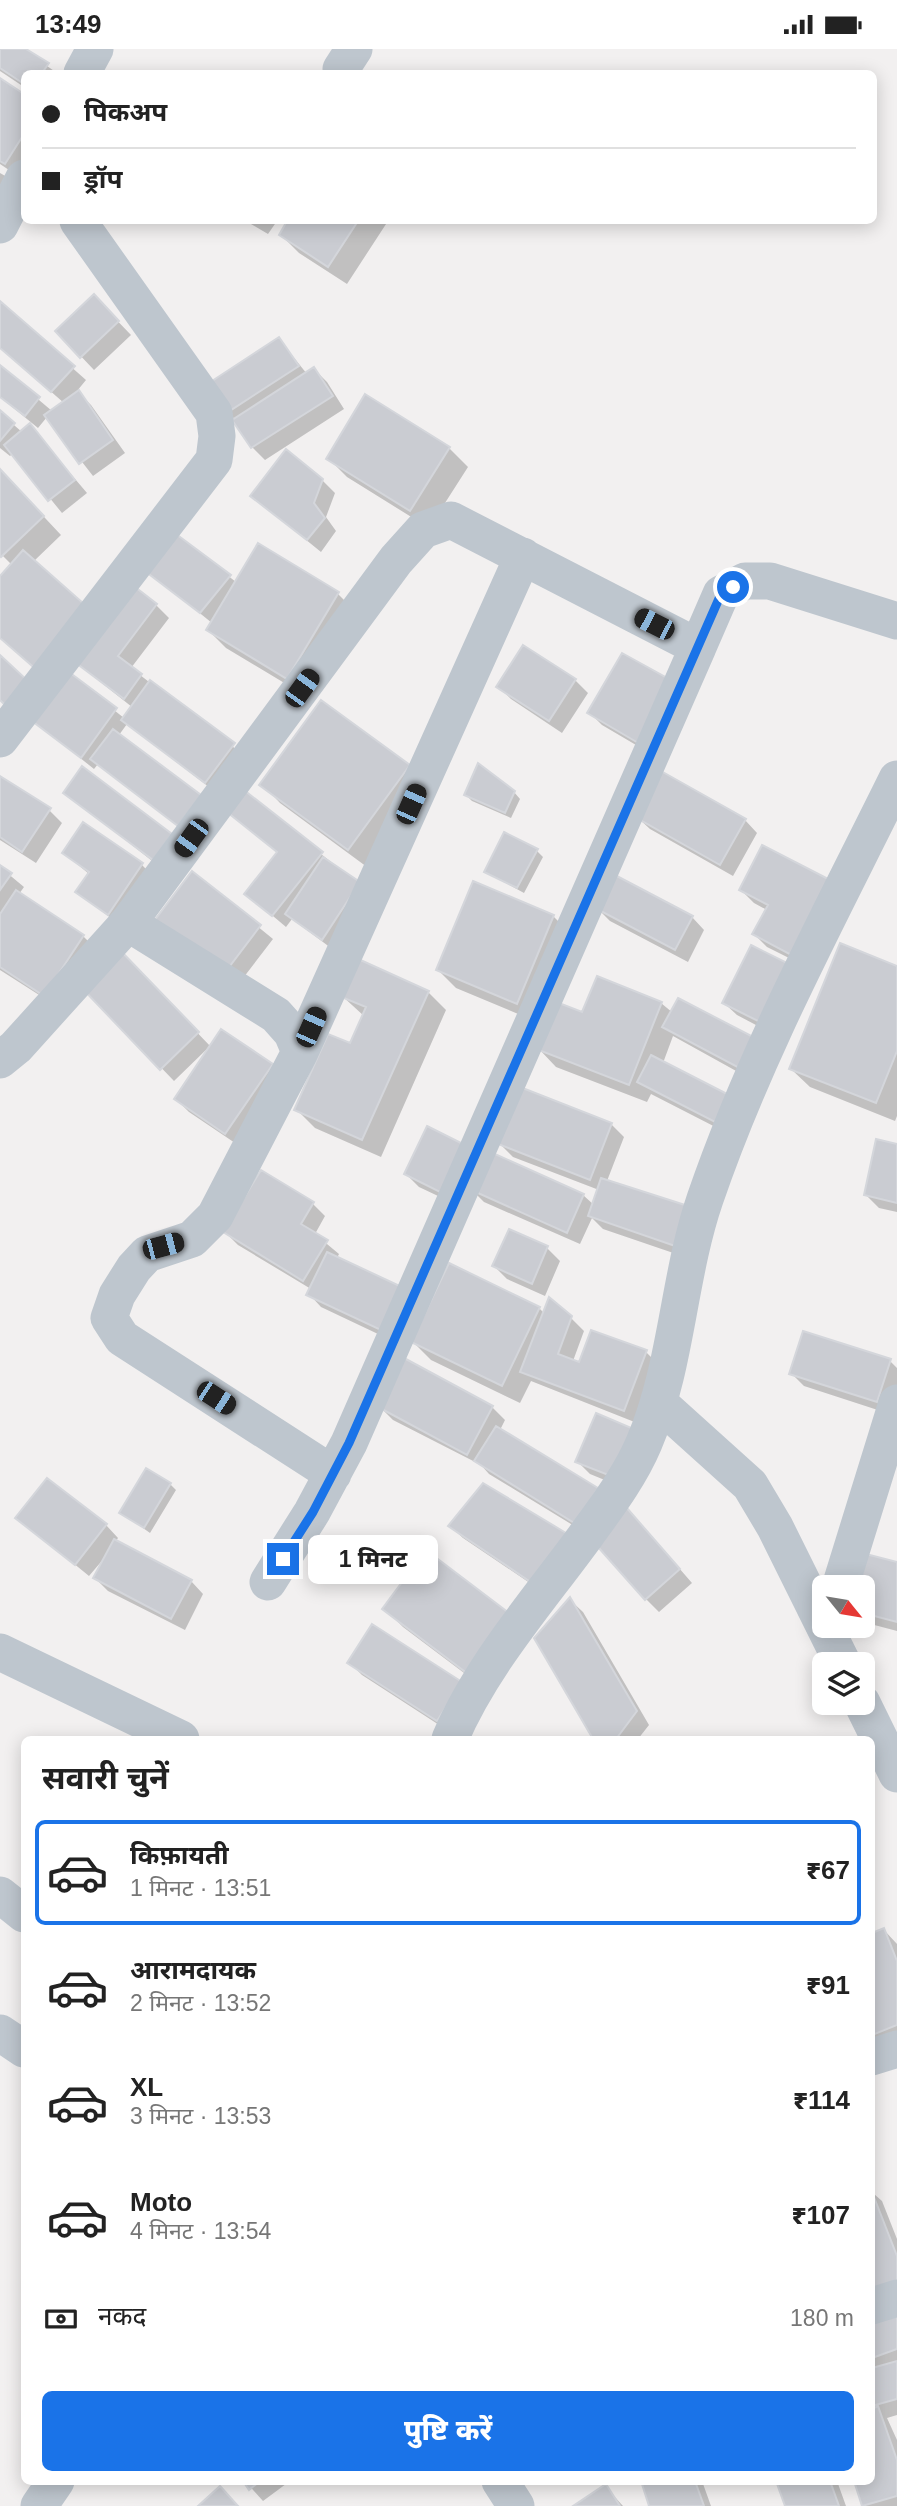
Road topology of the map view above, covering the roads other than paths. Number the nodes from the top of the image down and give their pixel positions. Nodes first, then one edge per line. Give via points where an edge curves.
1 (96, 49) edge
2 (84, 70) edge
3 (21, 185) edge
4 (80, 224) edge
5 (0, 225) edge
6 (523, 556) junction
7 (897, 621) edge
8 (698, 647) junction
9 (0, 739) edge
10 (897, 779) edge
11 (128, 923) junction
12 (300, 1052) junction
13 (0, 1060) edge
14 (659, 1403) junction
15 (897, 1403) edge
16 (333, 1475) junction
17 (844, 1575) edge
18 (268, 1582) dead end
19 (812, 1598) edge
20 (0, 1653) edge
21 (869, 1715) edge
22 (456, 1735) edge
23 (175, 1736) edge
24 (893, 1760) edge
25 (0, 1895) edge
26 (21, 1912) edge
27 (0, 2033) edge
28 (21, 2047) edge
29 (897, 2049) edge
30 (875, 2056) edge
31 (897, 2298) edge
32 (875, 2305) edge
33 (54, 2485) edge
34 (502, 2485) edge
35 (39, 2506) edge
36 (516, 2506) edge

1 - 2 street
3 - 5 street
4 - 9 street via 214,413 214,460
6 - 8 street
6 - 11 street via 451,520 423,530 396,560
6 - 12 street
7 - 8 street via 770,581 746,581 721,594
8 - 16 street
10 - 14 street via 749,1081 725,1140 699,1217
11 - 12 street via 276,1016 292,1033
11 - 13 street
12 - 16 street via 215,1216 192,1238 147,1254 117,1295 109,1318 122,1338
14 - 19 street via 750,1485
14 - 22 street via 619,1489 482,1678
15 - 17 street
16 - 18 street
20 - 23 street
21 - 24 street
25 - 26 street
27 - 28 street
29 - 30 street
31 - 32 street
33 - 35 street
34 - 36 street

